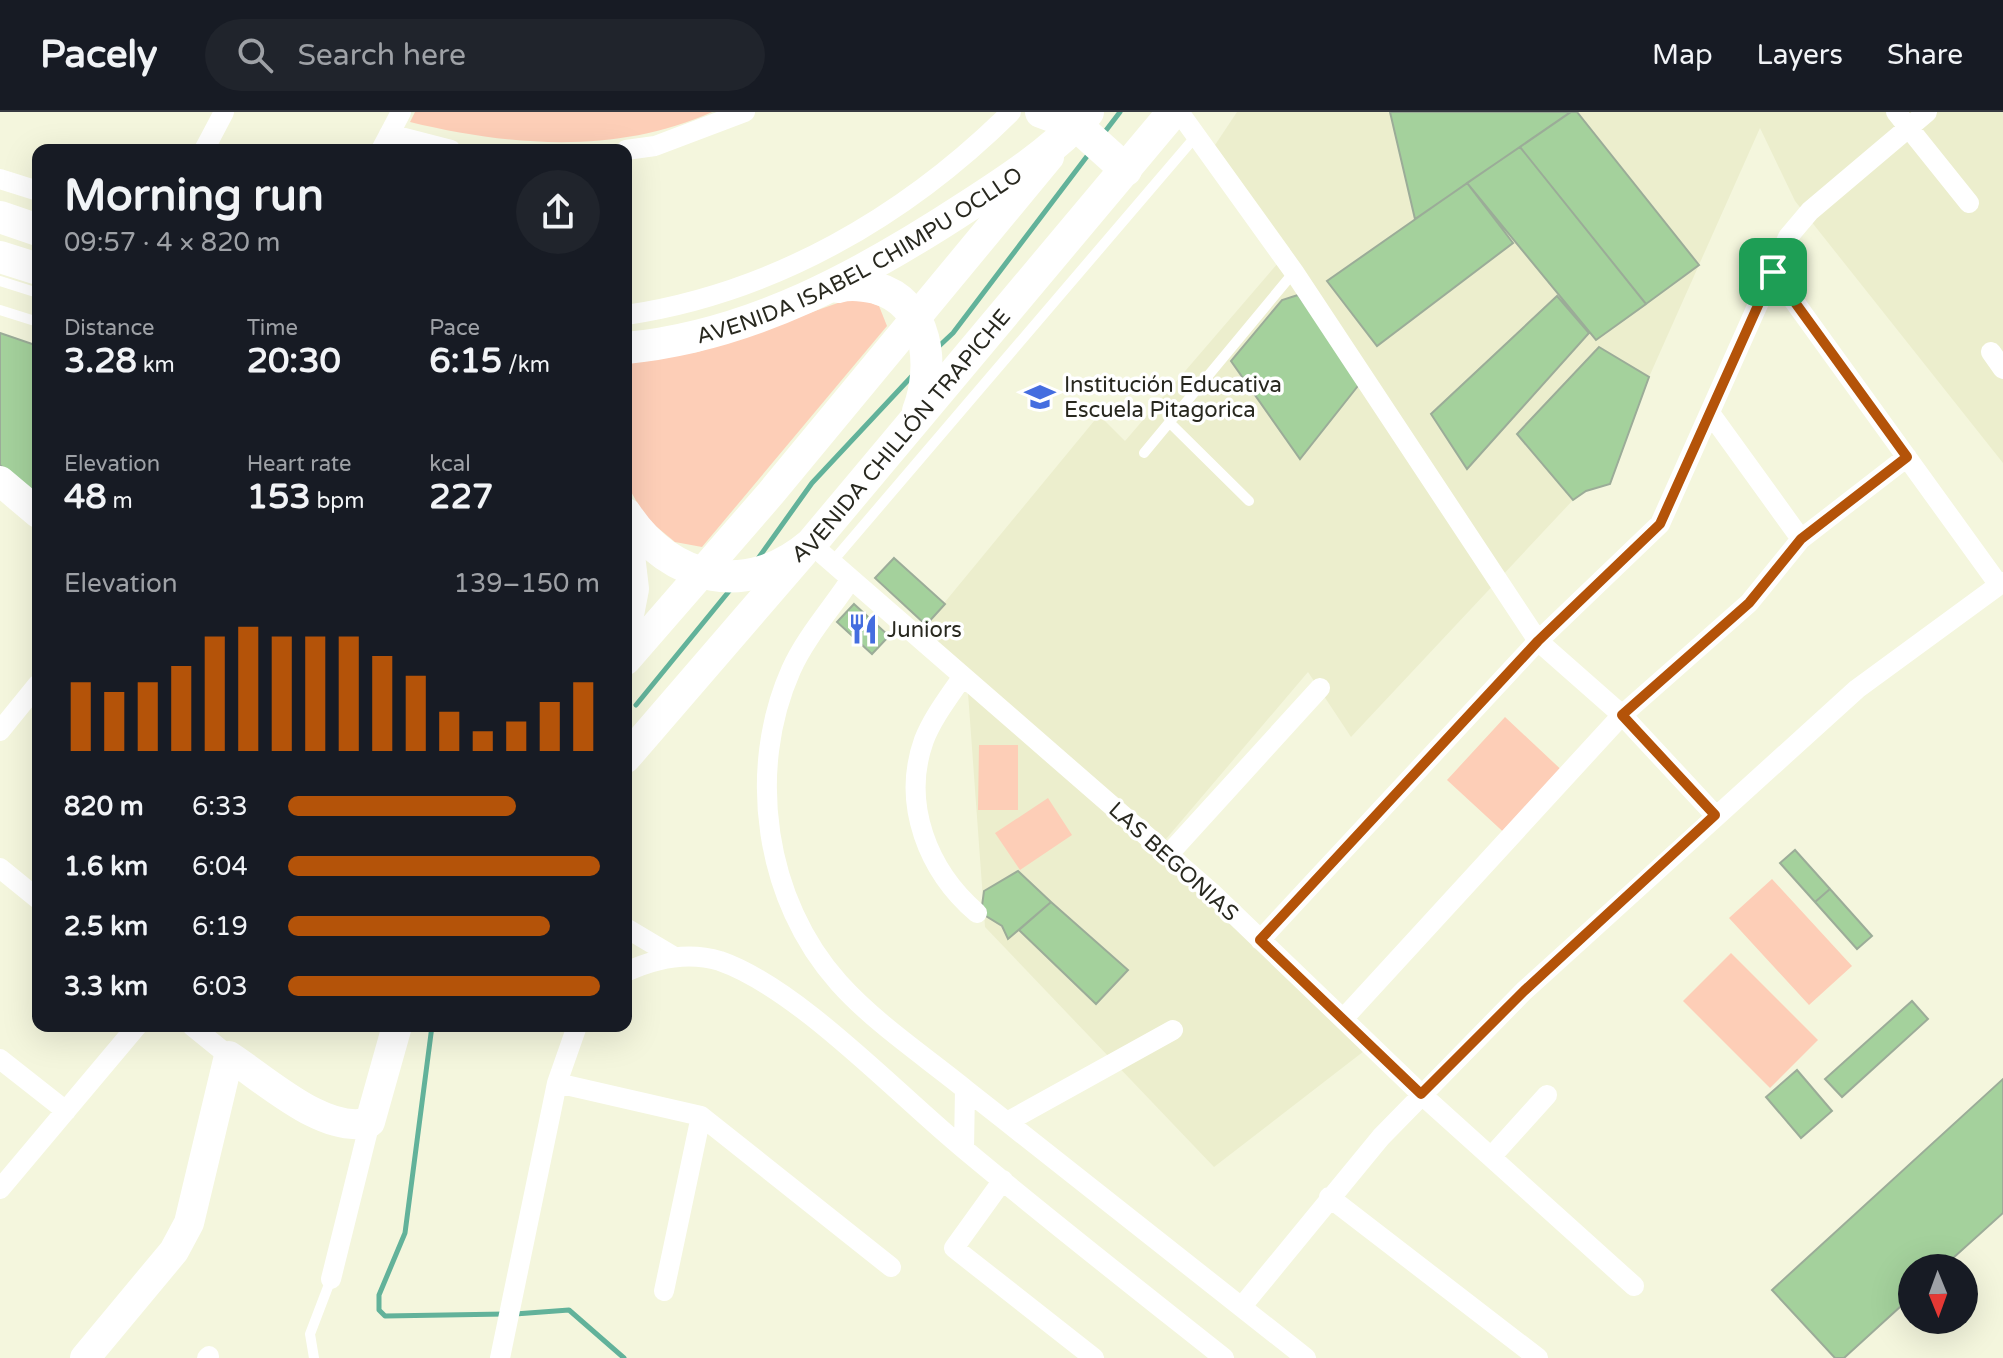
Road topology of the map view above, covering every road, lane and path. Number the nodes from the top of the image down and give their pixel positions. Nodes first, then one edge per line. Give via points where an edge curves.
1 (224, 112) edge
2 (401, 112) edge
3 (745, 112) edge
4 (1011, 112) edge
5 (1041, 112) edge
6 (1176, 112) edge
7 (1927, 112) edge
8 (1082, 119) edge
9 (1902, 120) edge
10 (1196, 136) junction
11 (385, 142) edge
12 (207, 144) edge
13 (632, 149) edge
14 (1126, 170) junction
15 (0, 179) edge
16 (32, 189) edge
17 (1969, 203) dead end
18 (0, 217) edge
19 (32, 228) edge
20 (0, 257) edge
21 (32, 267) edge
22 (1294, 272) junction
23 (1773, 272) junction
24 (0, 281) edge
25 (32, 291) edge
26 (824, 291) junction
27 (0, 310) edge
28 (632, 314) edge
29 (915, 316) junction
30 (32, 320) edge
31 (632, 347) edge
32 (928, 402) junction
33 (962, 411) junction
34 (1710, 413) junction
35 (1169, 422) junction
36 (1144, 453) dead end
37 (1907, 457) junction
38 (900, 460) junction
39 (3, 489) edge
40 (1249, 501) dead end
41 (32, 509) edge
42 (632, 522) edge
43 (1801, 539) junction
44 (822, 553) junction
45 (704, 573) junction
46 (851, 579) junction
47 (2001, 584) edge
48 (1538, 641) junction
49 (632, 653) edge
50 (963, 676) junction
51 (1320, 688) dead end
52 (32, 699) edge
53 (1622, 715) junction
54 (0, 731) edge
55 (632, 751) edge
56 (1715, 815) junction
57 (1168, 855) junction
58 (0, 868) edge
59 (32, 894) edge
60 (977, 913) dead end
61 (632, 932) edge
62 (1260, 940) junction
63 (673, 956) junction
64 (632, 969) edge
65 (1343, 1019) junction
66 (1173, 1030) dead end
67 (132, 1032) edge
68 (199, 1032) edge
69 (395, 1032) edge
70 (575, 1032) edge
71 (229, 1056) junction
72 (0, 1059) edge
73 (557, 1083) junction
74 (965, 1089) junction
75 (1421, 1094) junction
76 (1547, 1095) dead end
77 (66, 1111) junction
78 (701, 1116) junction
79 (370, 1122) junction
80 (1007, 1122) junction
81 (964, 1149) junction
82 (1491, 1157) junction
83 (1003, 1180) junction
84 (0, 1189) edge
85 (1329, 1197) junction
86 (891, 1267) dead end
87 (331, 1279) joint
88 (1634, 1286) dead end
89 (664, 1291) dead end
90 (1243, 1305) junction
91 (1220, 1357) edge
92 (85, 1358) edge
93 (314, 1358) edge
94 (500, 1358) edge
95 (1094, 1358) edge
96 (1306, 1358) edge
97 (1538, 1358) edge

1 - 12 street
2 - 11 street
3 - 13 street via 655,146
4 - 28 street via 897,209 768,276 719,294
5 - 8 main road
6 - 10 street
6 - 14 main road, AVENIDA CHILLÓN TRAPICHE
7 - 9 street
8 - 14 main road
8 - 26 main road, AVENIDA ISABEL CHIMPU OCLLO via 1015,177
8 - 29 street
9 - 17 street
9 - 23 street via 1810,211 1788,237
10 - 22 street
10 - 33 lane
14 - 32 main road, AVENIDA CHILLÓN TRAPICHE
15 - 16 street
18 - 19 main road
20 - 21 main road
22 - 35 lane
22 - 48 street
23 - 34 street
23 - 37 street
24 - 25 lane
26 - 29 main road via 844,285 874,288 902,301
26 - 31 main road, AVENIDA ISABEL CHIMPU OCLLO via 710,332
27 - 30 lane
29 - 32 main road via 923,335
29 - 45 street
32 - 33 lane
32 - 38 main road, AVENIDA CHILLÓN TRAPICHE
33 - 38 lane
34 - 43 street
34 - 48 street via 1660,524
35 - 36 lane
35 - 40 lane
37 - 43 street
37 - 47 street
38 - 44 main road, AVENIDA CHILLÓN TRAPICHE
39 - 41 street
42 - 45 main road via 653,548
43 - 53 street via 1749,603
44 - 45 main road via 762,573
44 - 46 street, LAS BEGONIAS
44 - 55 street, AVENIDA CHILLÓN TRAPICHE via 746,615
45 - 49 street
46 - 50 street, LAS BEGONIAS
46 - 74 street via 791,668 772,723 770,846 790,907 839,983
47 - 56 street via 1857,689
48 - 53 street
48 - 62 street
50 - 57 street, LAS BEGONIAS
50 - 60 street via 924,739 916,799 923,838 935,865
51 - 57 street
52 - 54 street
53 - 56 street
53 - 65 street
56 - 75 street
57 - 62 street, LAS BEGONIAS
58 - 59 street
61 - 63 street
62 - 65 street, LAS BEGONIAS
63 - 64 street
63 - 81 street via 719,961 801,1009
65 - 75 street, LAS BEGONIAS
66 - 80 street
67 - 77 street
68 - 71 street
69 - 79 street
70 - 73 street
71 - 79 street via 319,1117 354,1127
71 - 92 street via 189,1223 174,1251
72 - 77 street
73 - 78 street
73 - 94 street
74 - 80 street
74 - 81 street
75 - 82 street, LAS BEGONIAS
75 - 85 street
76 - 82 street
77 - 84 street
78 - 86 street
78 - 89 street
79 - 87 street
80 - 90 street
81 - 83 street
82 - 88 street, LAS BEGONIAS
83 - 91 street
83 - 95 street via 954,1248
85 - 90 street
85 - 97 street
87 - 93 lane via 310,1334
90 - 96 street

